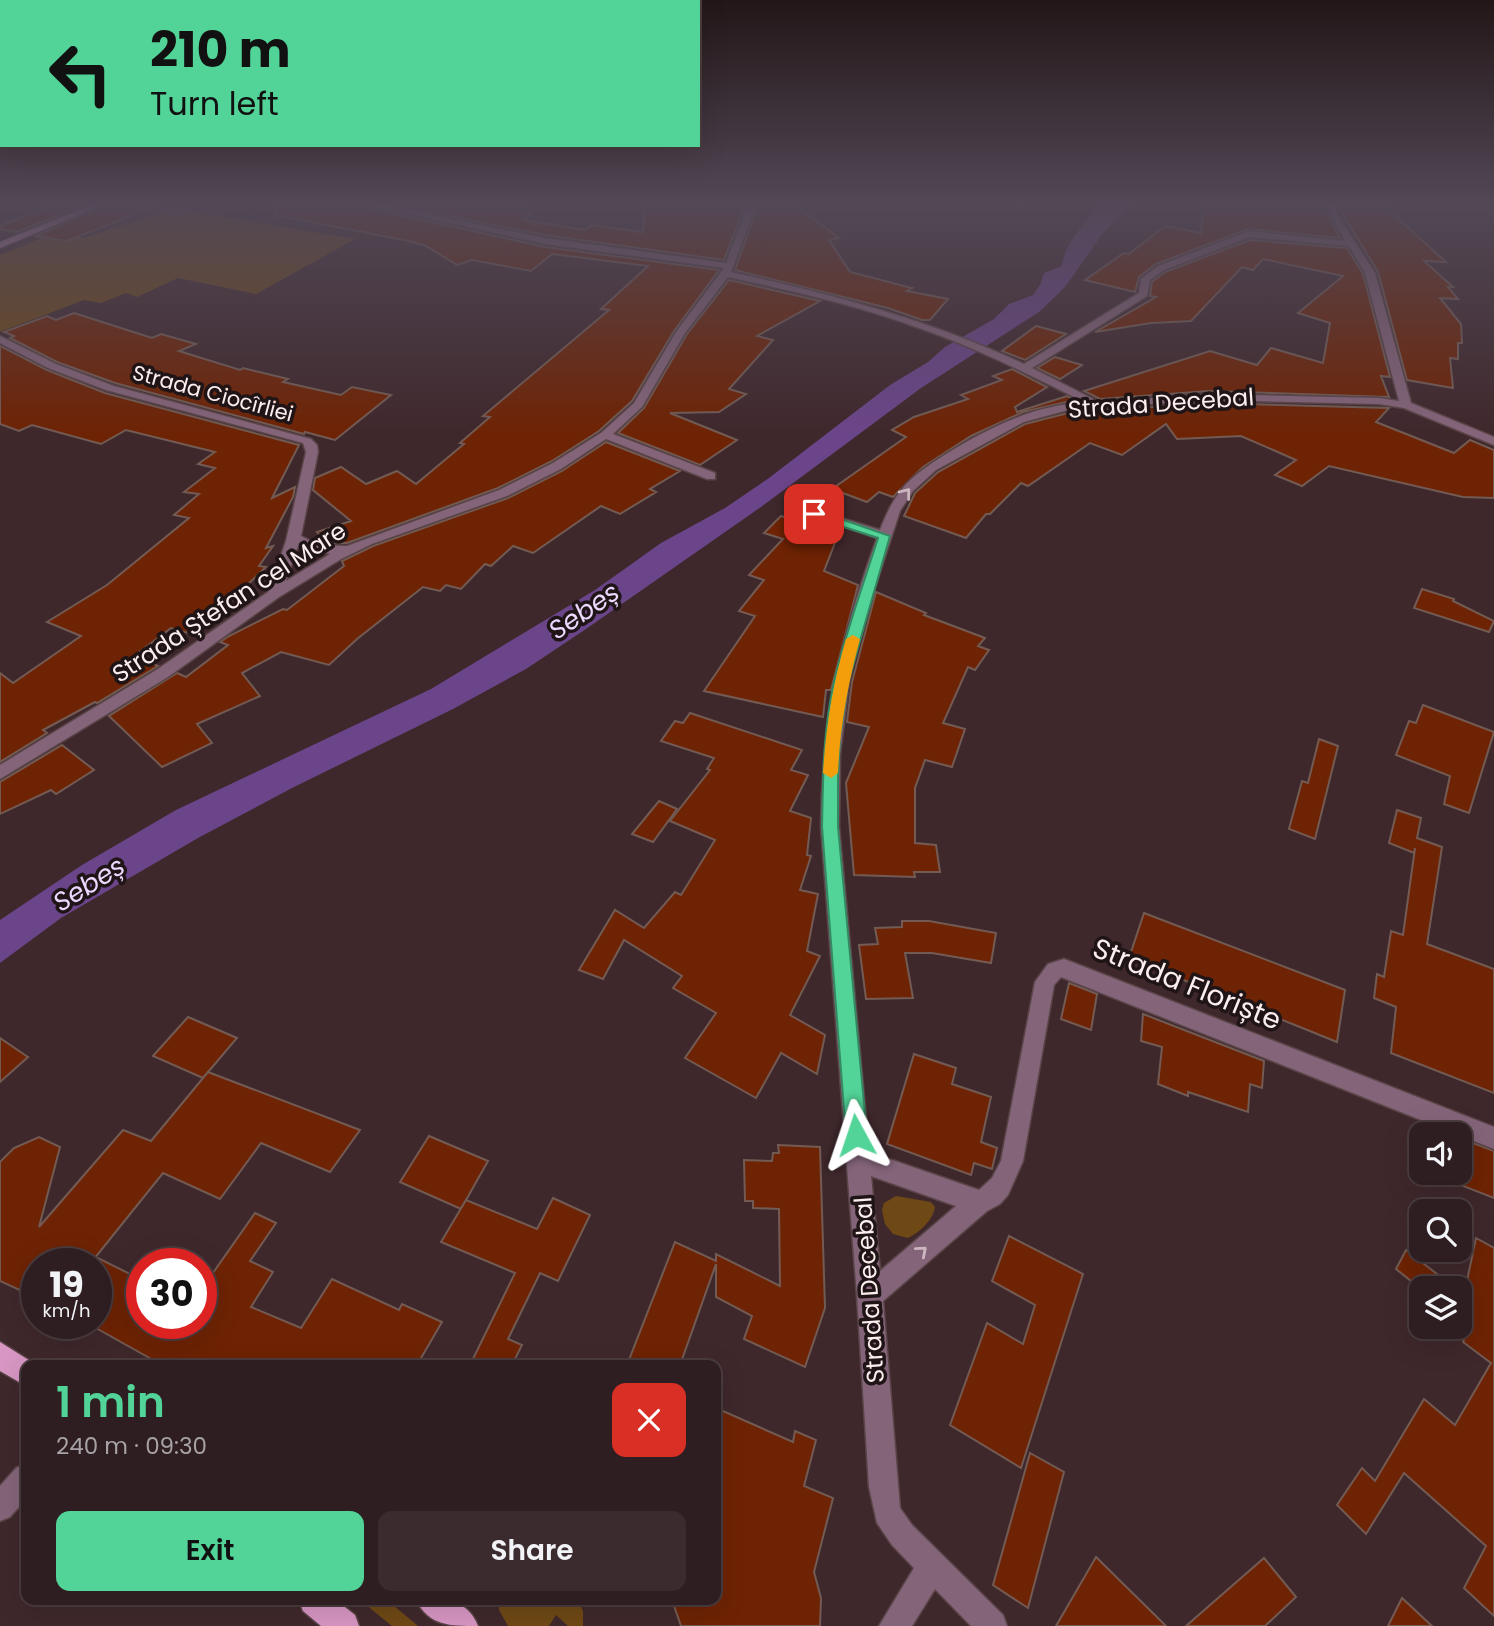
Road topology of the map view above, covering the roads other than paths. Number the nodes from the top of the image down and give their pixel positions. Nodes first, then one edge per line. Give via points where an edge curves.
1 (720, 281) edge
2 (768, 281) edge
3 (1146, 281) edge
4 (1372, 281) edge
5 (0, 339) edge
6 (1024, 369) junction
7 (1094, 403) junction
8 (1406, 405) junction
9 (605, 435) junction
10 (1494, 441) edge
11 (711, 476) dead end
12 (796, 508) dead end
13 (884, 536) junction
14 (294, 538) junction
15 (352, 548) junction
16 (275, 594) junction
17 (0, 773) edge
18 (1494, 1138) edge
19 (859, 1160) junction
20 (979, 1202) junction
21 (870, 1296) junction
22 (0, 1356) edge
23 (21, 1370) edge
24 (21, 1484) edge
25 (0, 1507) edge
26 (933, 1566) junction
27 (320, 1605) edge
28 (437, 1605) edge
29 (344, 1626) edge
30 (463, 1626) edge
31 (894, 1626) edge
32 (992, 1626) edge

1 - 9 street, Strada Ștefan cel Mare via 681,332 638,405
2 - 6 street via 949,335
3 - 6 street via 1144,294
4 - 8 street
5 - 14 street, Strada Ciocîrliei via 52,366 110,388 307,441 312,452
6 - 7 street
7 - 8 street, Strada Decebal via 1268,397
13 -> 7 street, Strada Decebal via 900,500 932,467 1020,420
8 - 10 street, Strada Decebal
9 - 11 street
9 - 15 street, Strada Ștefan cel Mare via 503,493
12 - 13 street
13 - 19 street, Strada Decebal via 841,683 832,737 833,867
14 - 15 street via 321,551
14 - 16 street, Strada Ciocîrliei
15 - 16 street, Strada Ștefan cel Mare
16 - 17 street, Strada Ștefan cel Mare via 163,673
18 - 20 street, Strada Floriște via 1064,968 1045,982 1012,1161 1001,1186 991,1198
19 - 20 street
19 - 21 street, Strada Decebal
21 -> 20 street, Strada Floriște
21 - 26 street, Strada Decebal via 887,1513
22 - 23 main road
24 - 25 street
26 - 31 street
26 - 32 street, Strada Decebal
27 - 29 main road
28 - 30 main road

